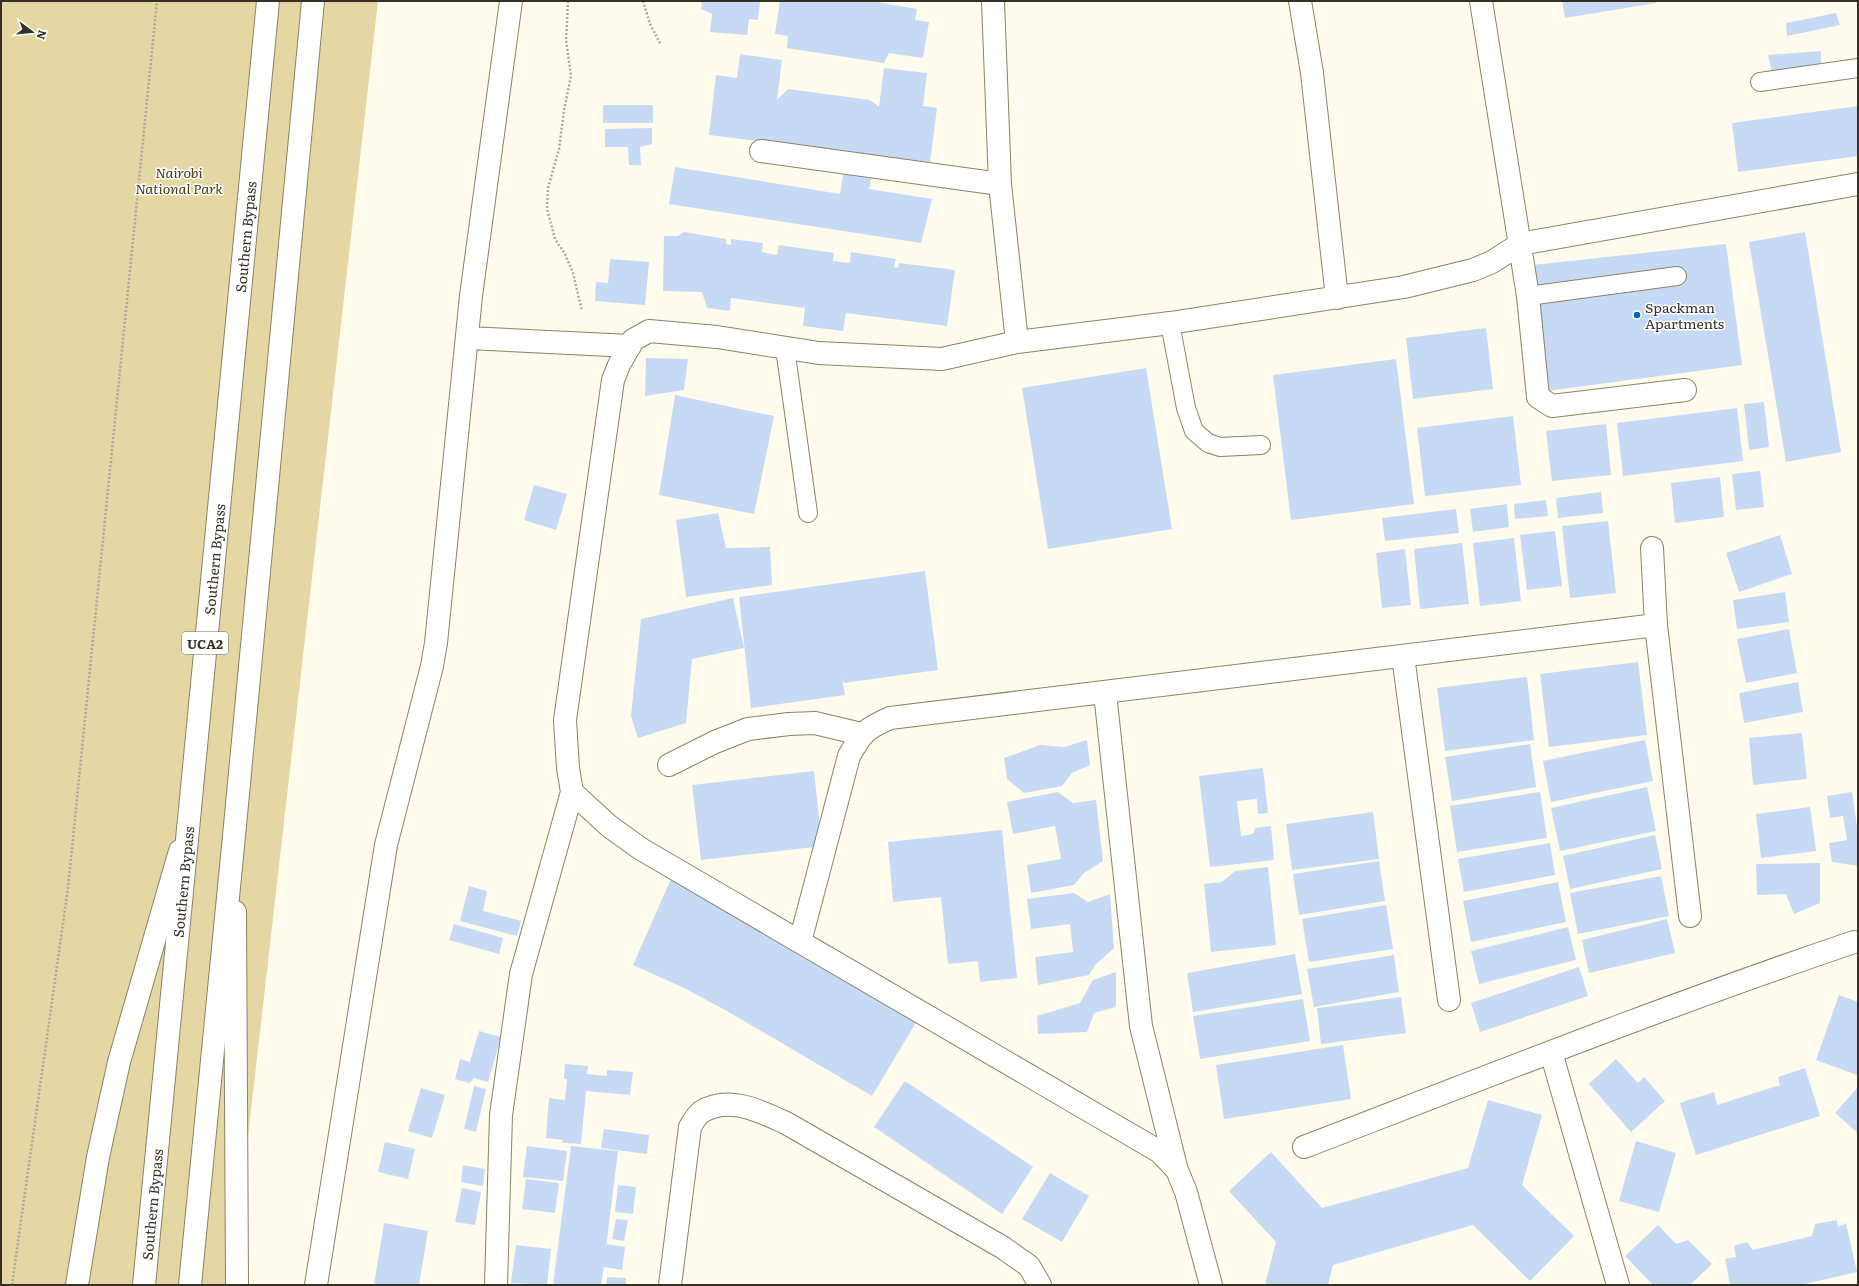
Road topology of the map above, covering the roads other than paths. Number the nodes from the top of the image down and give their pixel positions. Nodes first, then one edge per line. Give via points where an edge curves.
1 (268, 1) edge
2 (313, 1) edge
3 (511, 1) edge
4 (993, 1) edge
5 (1300, 1) edge
6 (1481, 1) edge
7 (1858, 68) edge
8 (1760, 82) dead end
9 (761, 151) dead end
10 (1000, 184) junction
11 (1858, 184) edge
12 (1520, 244) junction
13 (1677, 276) dead end
14 (1528, 296) junction
15 (1337, 298) junction
16 (1170, 323) junction
17 (467, 338) junction
18 (1017, 342) junction
19 (630, 346) junction
20 (785, 348) junction
21 (1685, 390) dead end
22 (1261, 445) dead end
23 (808, 513) dead end
24 (1652, 548) dead end
25 (1656, 625) junction
26 (1403, 656) junction
27 (1105, 693) junction
28 (862, 734) junction
29 (669, 765) dead end
30 (572, 792) junction
31 (187, 827) junction
32 (234, 836) junction
33 (1690, 916) dead end
34 (800, 942) junction
35 (1854, 942) dead end
36 (1449, 1000) dead end
37 (1551, 1052) junction
38 (1304, 1147) dead end
39 (1177, 1170) junction
40 (1034, 1283) edge
41 (77, 1285) edge
42 (144, 1285) edge
43 (190, 1285) edge
44 (237, 1285) edge
45 (316, 1285) edge
46 (496, 1285) edge
47 (670, 1285) edge
48 (1210, 1285) edge
49 (1618, 1285) edge

1 - 31 main road, Southern Bypass / UCA2
2 - 32 main road
3 - 17 main road
4 - 10 main road
5 - 15 main road via 1314,88
6 - 12 main road
7 - 8 lane
9 - 10 main road
10 - 18 main road
11 - 12 main road
12 - 14 main road
12 - 15 main road via 1492,262 1473,270 1404,287
13 - 14 lane
14 - 21 main road via 1538,397 1552,406
15 - 16 main road
16 - 18 main road
16 - 22 lane via 1186,408 1194,431 1208,443 1220,447
17 - 19 main road
17 - 45 main road via 436,643 386,846
18 - 20 main road via 942,359 819,353
19 - 20 main road via 633,340 649,331
19 - 30 main road via 613,380 565,720
20 - 23 lane
24 - 25 main road
25 - 26 main road
25 - 33 main road
26 - 27 main road
26 - 36 main road
27 - 28 main road via 890,718
27 - 39 main road via 1141,1026
28 - 29 main road via 815,723 748,729
28 - 34 main road via 849,756
30 - 34 main road via 609,826 641,849
30 - 46 main road via 521,974 501,1115
31 - 41 main road via 119,1062 98,1157
31 - 42 main road, Southern Bypass / UCA2
32 - 43 main road
32 - 44 main road
34 - 39 main road via 1160,1152
35 - 37 main road
37 - 38 main road
37 - 49 main road
39 - 48 main road via 1186,1192
40 - 47 main road via 1029,1266 1002,1247 786,1123 754,1108 722,1104 700,1113 690,1127

